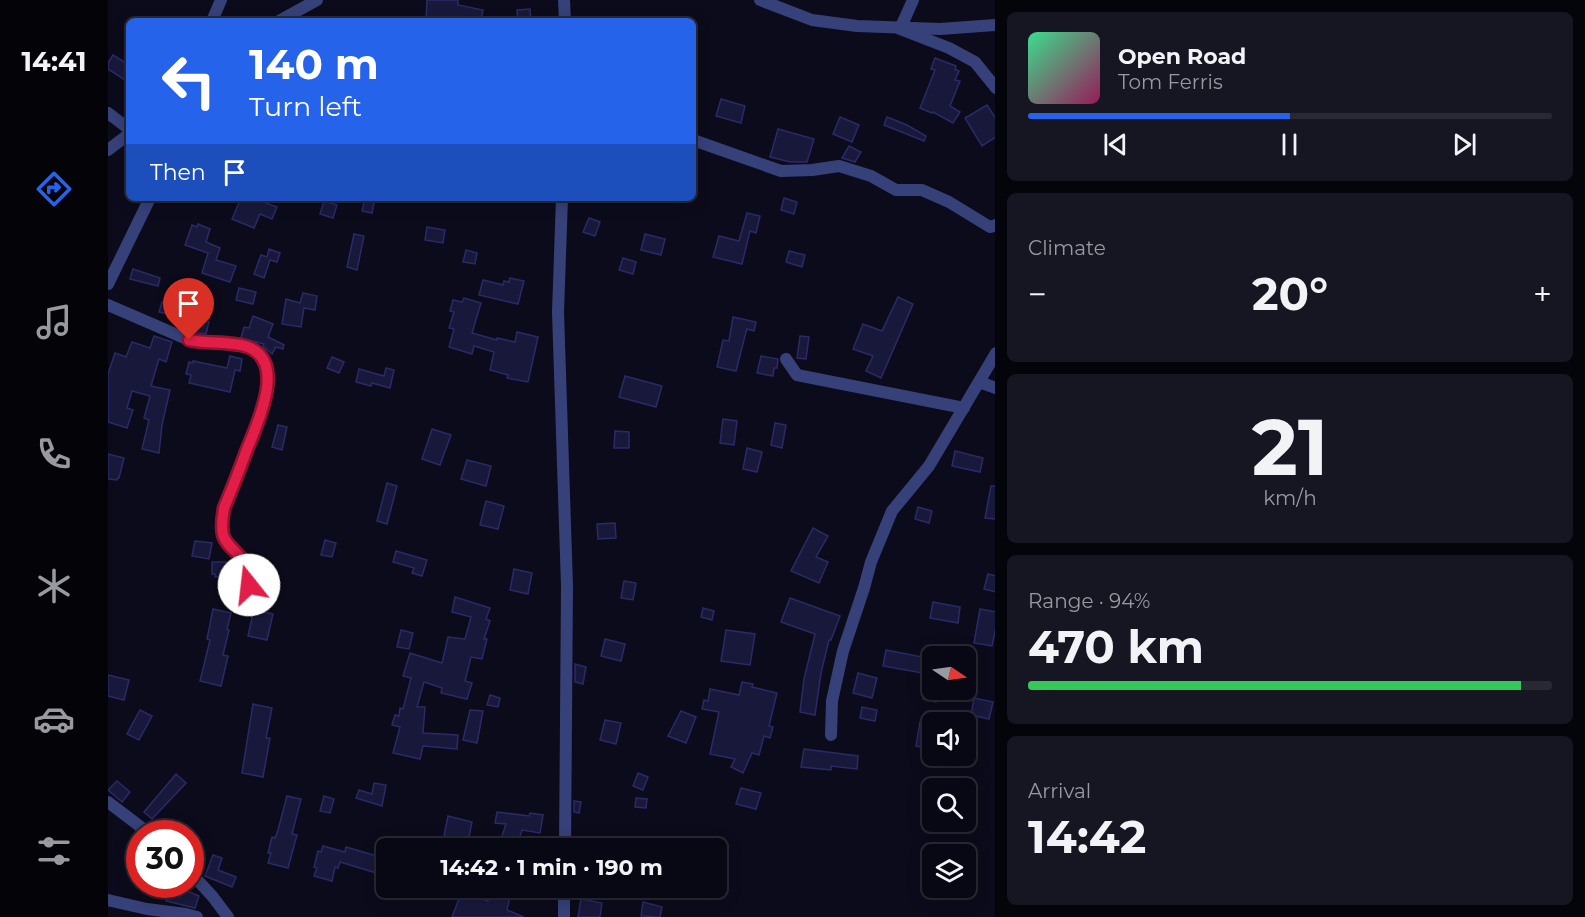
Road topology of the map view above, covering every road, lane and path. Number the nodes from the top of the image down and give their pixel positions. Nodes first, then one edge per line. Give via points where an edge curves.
1 (222, 0) edge
2 (317, 0) edge
3 (564, 0) edge
4 (760, 0) edge
5 (913, 0) edge
6 (213, 18) edge
7 (284, 18) edge
8 (565, 18) edge
9 (995, 25) edge
10 (900, 29) junction
11 (995, 87) edge
12 (108, 113) edge
13 (126, 128) edge
14 (126, 134) edge
15 (696, 141) edge
16 (108, 150) edge
17 (149, 201) edge
18 (562, 201) edge
19 (995, 225) edge
20 (108, 284) edge
21 (108, 305) edge
22 (995, 355) edge
23 (786, 359) dead end
24 (979, 382) junction
25 (995, 388) edge
26 (964, 408) junction
27 (248, 601) dead end
28 (831, 735) dead end
29 (108, 802) edge
30 (132, 820) edge
31 (565, 838) edge
32 (204, 887) edge
33 (564, 898) edge
34 (108, 900) edge
35 (197, 917) edge
36 (228, 917) edge
37 (564, 917) edge

1 - 6 street
2 - 7 street
3 - 8 street
4 - 10 street via 812,20
5 - 10 street
9 - 10 street
10 - 11 street via 975,62
12 - 13 street
14 - 16 street
15 - 19 street via 781,171 838,166 871,176 896,190 922,190 990,227
17 - 20 street
18 - 31 street via 558,312 567,586
21 - 27 street via 189,340 248,347 260,354 265,363 268,377 264,406 224,508 221,526 223,539 249,568
22 - 24 street
23 - 26 street via 796,375
24 - 25 street
24 - 26 street
26 - 28 street via 929,466 892,510 843,651 832,702
29 - 30 street
32 - 36 street
33 - 37 street
34 - 35 street

